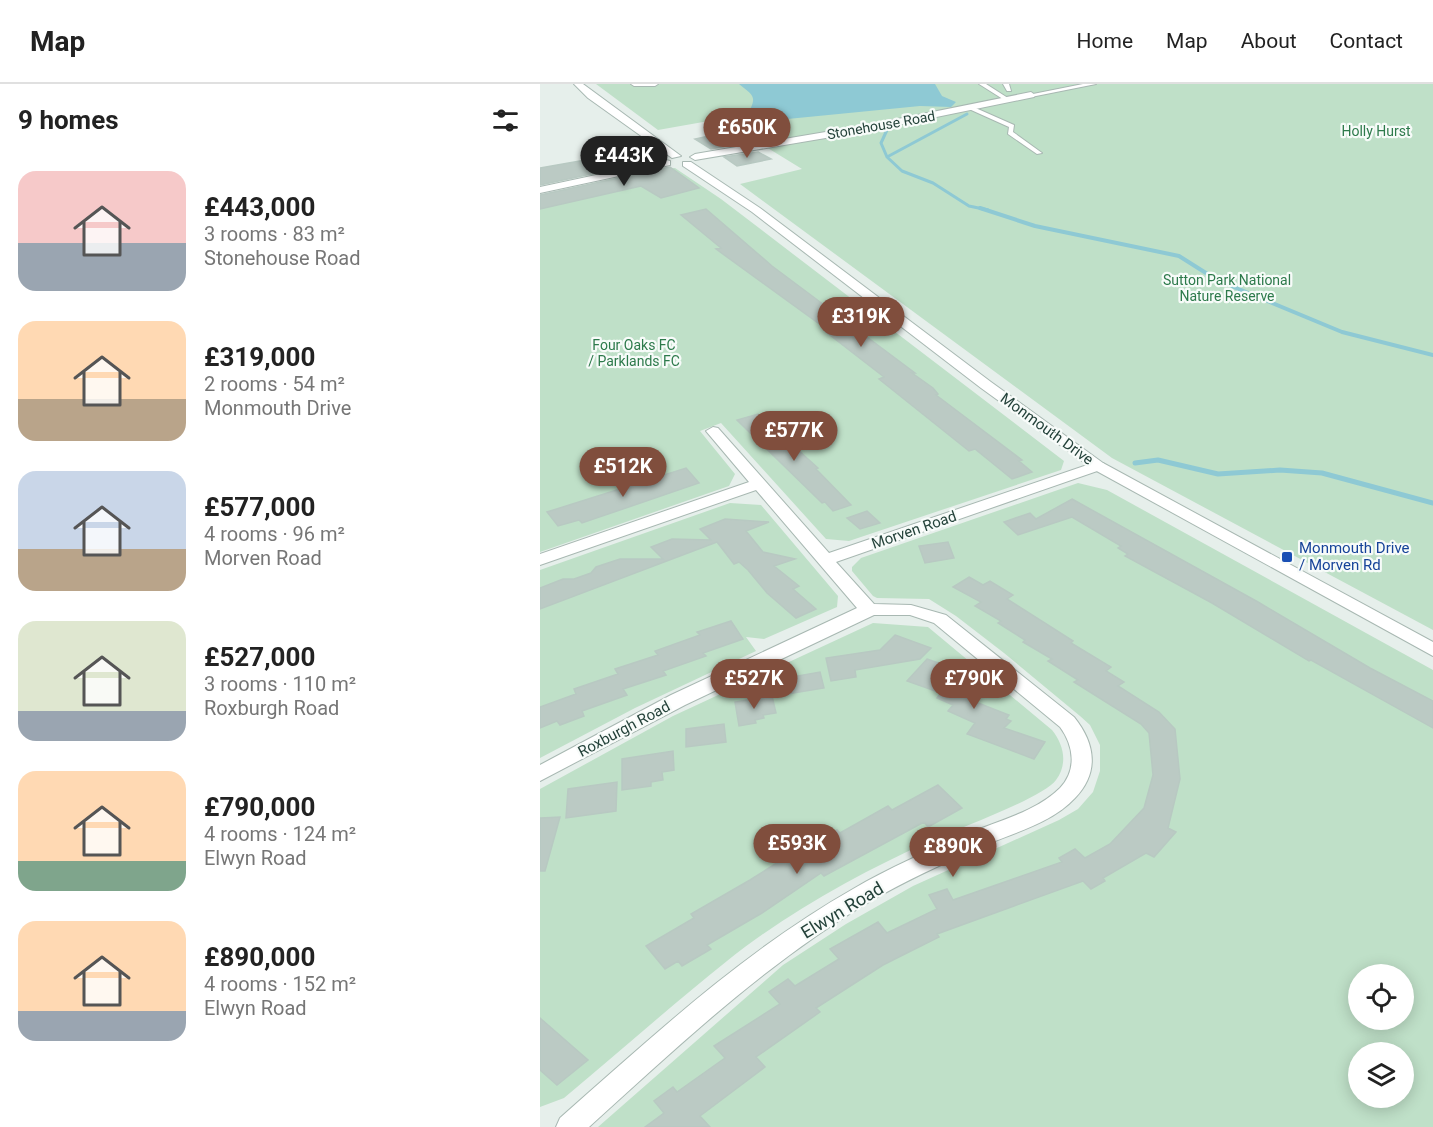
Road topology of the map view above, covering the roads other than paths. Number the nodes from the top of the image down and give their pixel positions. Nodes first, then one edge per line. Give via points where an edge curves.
1 (578, 84) edge
2 (634, 84) edge
3 (655, 84) edge
4 (982, 84) edge
5 (1052, 84) edge
6 (1093, 84) edge
7 (1063, 90) junction
8 (1007, 91) edge
9 (1031, 95) joint
10 (971, 108) junction
11 (1039, 153) dead end
12 (686, 159) junction
13 (540, 190) edge
14 (713, 431) dead end
15 (1098, 466) junction
16 (759, 484) junction
17 (540, 560) edge
18 (826, 560) junction
19 (871, 609) junction
20 (1433, 651) edge
21 (540, 774) edge
22 (570, 1127) edge

1 - 12 street, Monmouth Drive
2 - 3 lane
4 - 8 lane
5 - 7 lane
6 - 7 lane
7 - 9 lane
8 - 9 street, Stonehouse Road
8 - 10 street, Stonehouse Road
10 - 11 lane via 1012,126 1010,133
10 - 12 street, Stonehouse Road
12 - 13 street, Stonehouse Road
12 - 15 street, Monmouth Drive
14 - 16 street
15 - 18 street, Morven Road
15 - 20 street, Monmouth Drive
16 - 17 street
16 - 18 street
18 - 19 street
19 - 21 street, Roxburgh Road via 678,700
19 - 22 street, Elwyn Road via 910,609 940,619 1067,722 1076,732 1083,751 1076,783 1048,808 861,895 774,951 727,987

